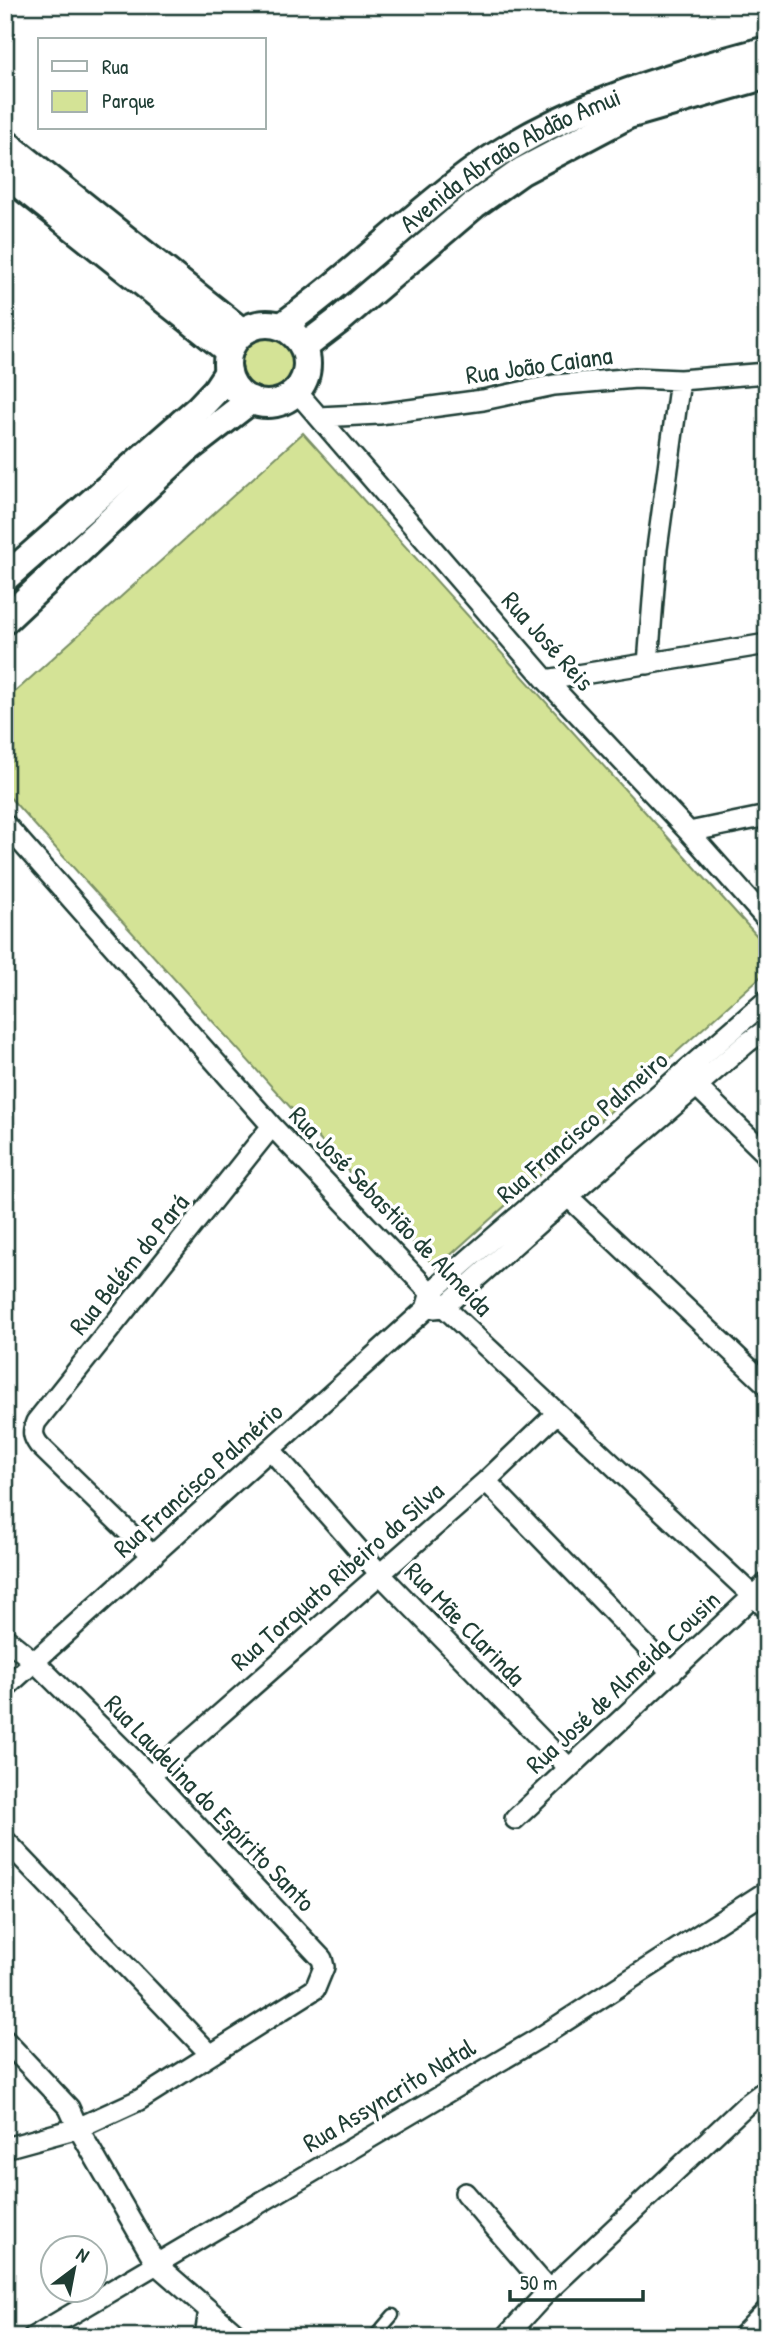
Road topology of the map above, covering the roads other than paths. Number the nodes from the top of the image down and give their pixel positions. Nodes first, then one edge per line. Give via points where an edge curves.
1 (767, 50) edge
2 (767, 75) edge
3 (5, 144) edge
4 (5, 173) edge
5 (282, 326) junction
6 (304, 348) junction
7 (233, 352) junction
8 (767, 373) edge
9 (680, 380) junction
10 (297, 392) junction
11 (251, 400) junction
12 (319, 417) junction
13 (5, 578) edge
14 (5, 620) edge
15 (767, 644) edge
16 (648, 664) junction
17 (546, 680) junction
18 (767, 816) edge
19 (5, 824) edge
20 (689, 832) junction
21 (767, 920) edge
22 (764, 1007) edge
23 (767, 1029) edge
24 (690, 1081) junction
25 (272, 1126) junction
26 (767, 1155) edge
27 (562, 1191) junction
28 (434, 1303) junction
29 (767, 1385) edge
30 (556, 1413) junction
31 (271, 1450) junction
32 (486, 1481) junction
33 (153, 1556) junction
34 (380, 1574) junction
35 (762, 1596) edge
36 (5, 1638) edge
37 (35, 1662) junction
38 (672, 1673) junction
39 (5, 1688) edge
40 (569, 1768) junction
41 (150, 1776) junction
42 (515, 1819) dead end
43 (5, 1840) edge
44 (767, 1891) edge
45 (5, 2040) edge
46 (211, 2054) junction
47 (767, 2089) edge
48 (78, 2128) junction
49 (5, 2148) edge
50 (465, 2193) dead end
51 (157, 2265) junction
52 (549, 2290) junction
53 (767, 2309) edge
54 (209, 2310) junction
55 (393, 2315) dead end
56 (33, 2337) edge
57 (205, 2337) edge
58 (240, 2337) edge
59 (374, 2337) edge
60 (506, 2337) edge
61 (740, 2337) edge

1 - 5 main road, Avenida Abraão Abdão Amui via 626,91 523,140 469,175
2 - 6 main road, Avenida Abraão Abdão Amui via 628,115 522,171 474,205
3 - 7 main road
4 - 7 main road
5 - 6 main road via 299,338
5 - 7 main road via 261,324
6 - 10 main road via 307,371
7 - 11 main road via 233,383
7 - 13 main road via 216,390 199,408
8 - 9 street, Rua João Caiana
9 - 12 street, Rua João Caiana via 567,383 483,400
9 - 16 street via 657,549
10 - 11 main road via 270,404
10 - 12 street, Rua José Reis
11 - 14 main road via 185,451
12 - 17 street, Rua José Reis
15 - 16 street
16 - 17 street
17 - 20 street, Rua José Reis
18 - 20 street
19 - 25 street, Rua José Sebastião de Almeida
20 - 21 street, Rua José Reis
22 - 24 street, Rua Francisco Palmeiro
23 - 24 street, Rua Francisco Palmeiro
24 - 26 street
24 - 27 street, Rua Francisco Palmeiro
25 - 28 street, Rua José Sebastião de Almeida
25 - 33 street, Rua Belém do Pará via 36,1422 33,1437 39,1445
27 - 28 street, Rua Francisco Palmeiro
27 - 29 street
28 - 30 street, Rua José Sebastião de Almeida
28 - 31 street, Rua Francisco Palmério
30 - 32 street, Rua Torquato Ribeiro da Silva
30 - 35 street, Rua José Sebastião de Almeida
31 - 33 street, Rua Francisco Palmério
31 - 34 street, Rua Mãe Clarinda
32 - 34 street, Rua Torquato Ribeiro da Silva
32 - 38 street
33 - 37 street, Rua Francisco Palmério
34 - 40 street, Rua Mãe Clarinda
34 - 41 street, Rua Torquato Ribeiro da Silva
35 - 38 street, Rua José de Almeida Cousin
36 - 37 street, Rua Laudelina do Espírito Santo
37 - 39 street, Rua Francisco Palmério
37 - 41 street, Rua Laudelina do Espírito Santo
38 - 40 street, Rua José de Almeida Cousin
40 - 42 street, Rua José de Almeida Cousin
41 - 46 street, Rua Laudelina do Espírito Santo via 322,1959 324,1967 315,1989
43 - 46 street
44 - 51 street, Rua Assyncrito Natal via 539,2038
45 - 48 street via 69,2108
46 - 48 street via 139,2100
47 - 52 street
48 - 49 street
48 - 51 street
50 - 52 street
51 - 54 street
51 - 56 street, Rua Assyncrito Natal
52 - 60 street
53 - 61 street
54 - 57 street
54 - 58 street
55 - 59 lane

